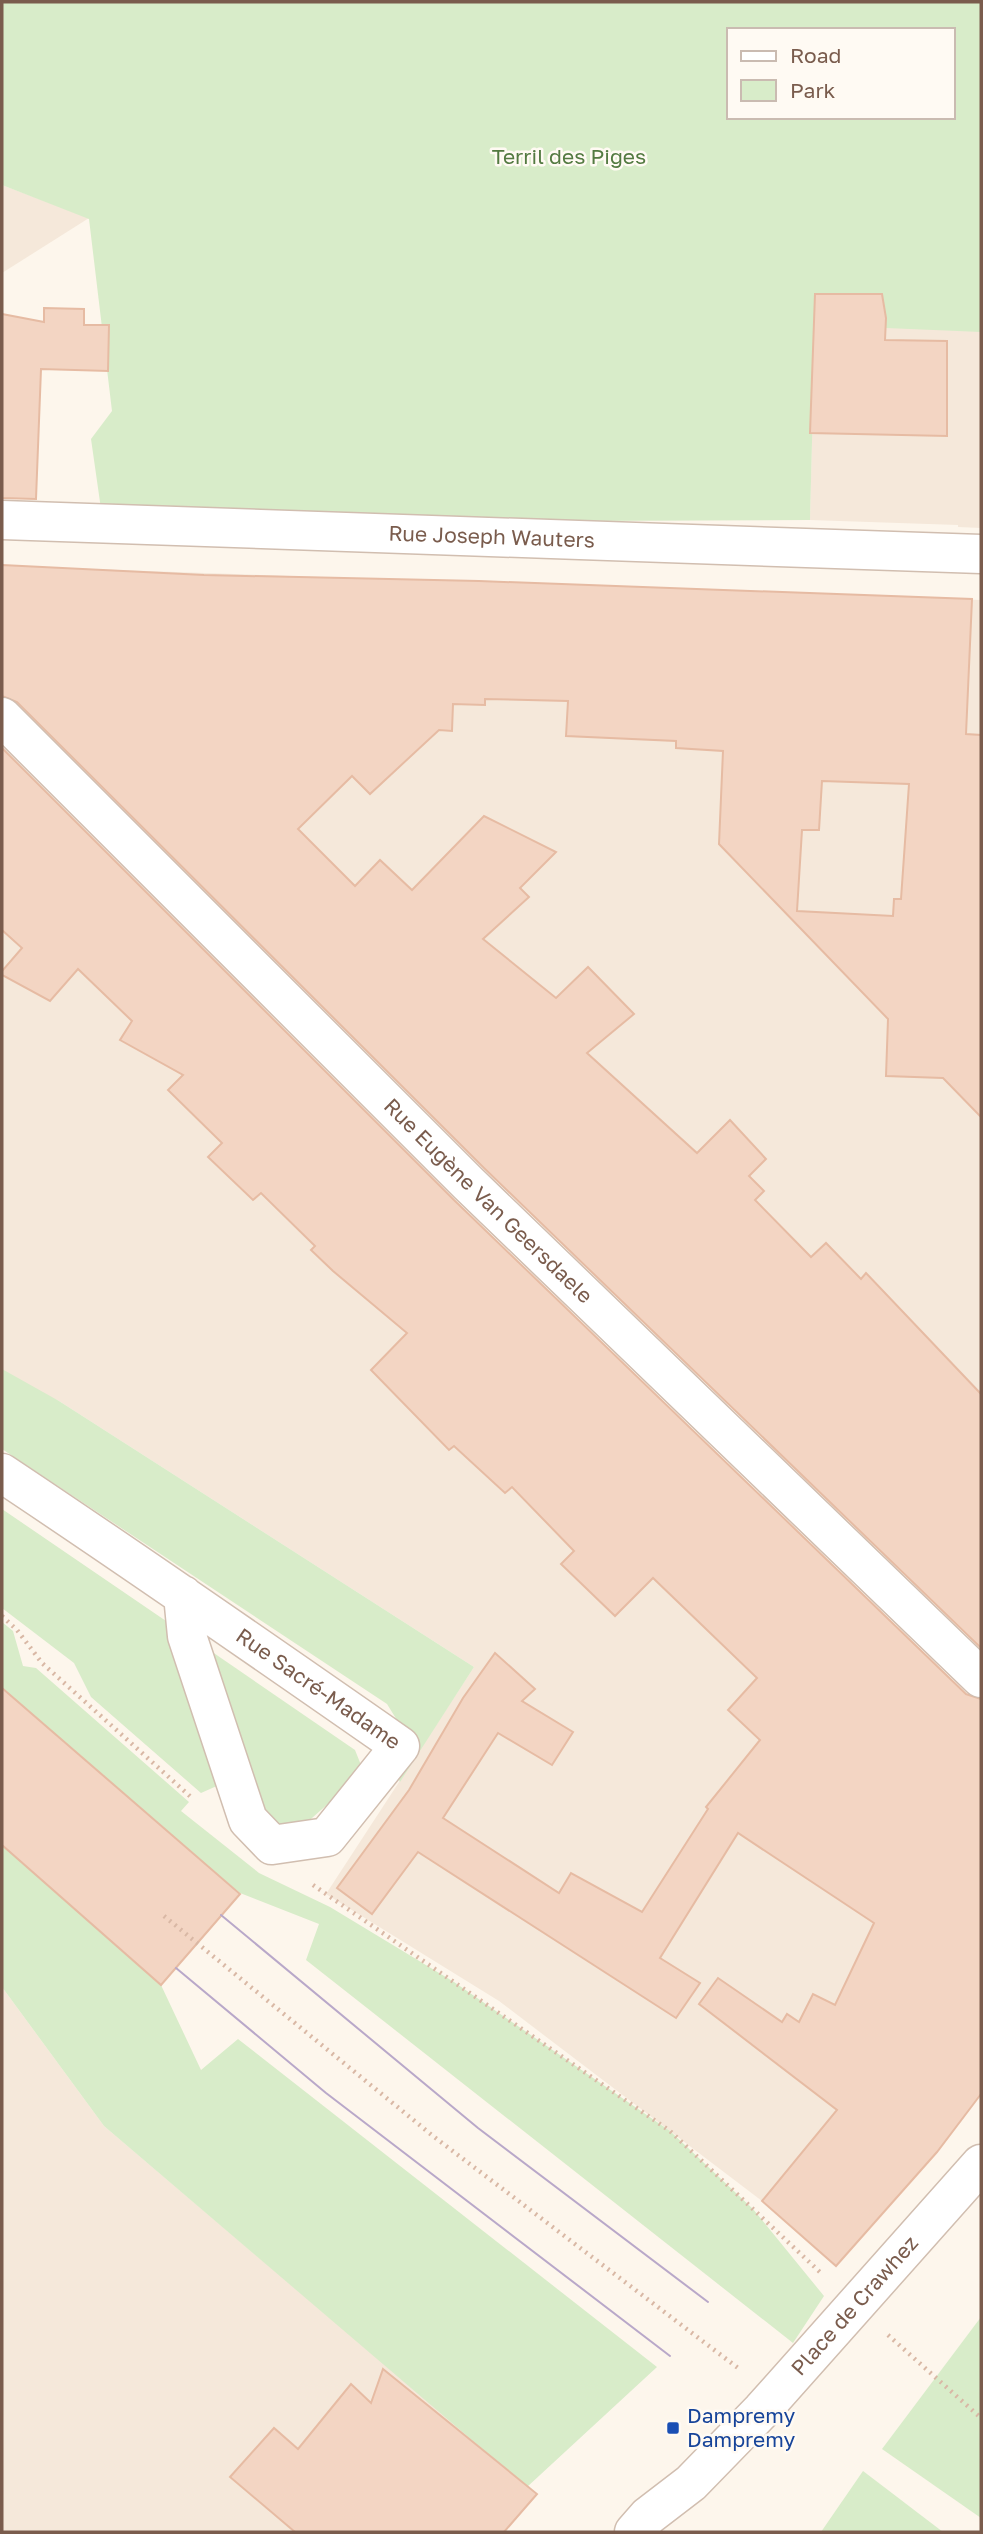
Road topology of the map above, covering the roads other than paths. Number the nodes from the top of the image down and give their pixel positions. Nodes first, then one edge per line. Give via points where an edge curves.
1 (2, 520) edge
2 (981, 554) edge
3 (2, 716) edge
4 (2, 1473) edge
5 (183, 1595) junction
6 (981, 1678) edge
7 (981, 2164) edge
8 (634, 2532) edge

1 - 2 street, Rue Joseph Wauters
3 - 6 street, Rue Eugène Van Geersdaele via 469,1184
4 - 5 street, Rue Sacré-Madame
5 - 5 street, Rue Sacré-Madame via 187,1636 248,1820 272,1845 327,1837 400,1746
7 - 8 street, Place de Crawhez via 775,2395 691,2483

